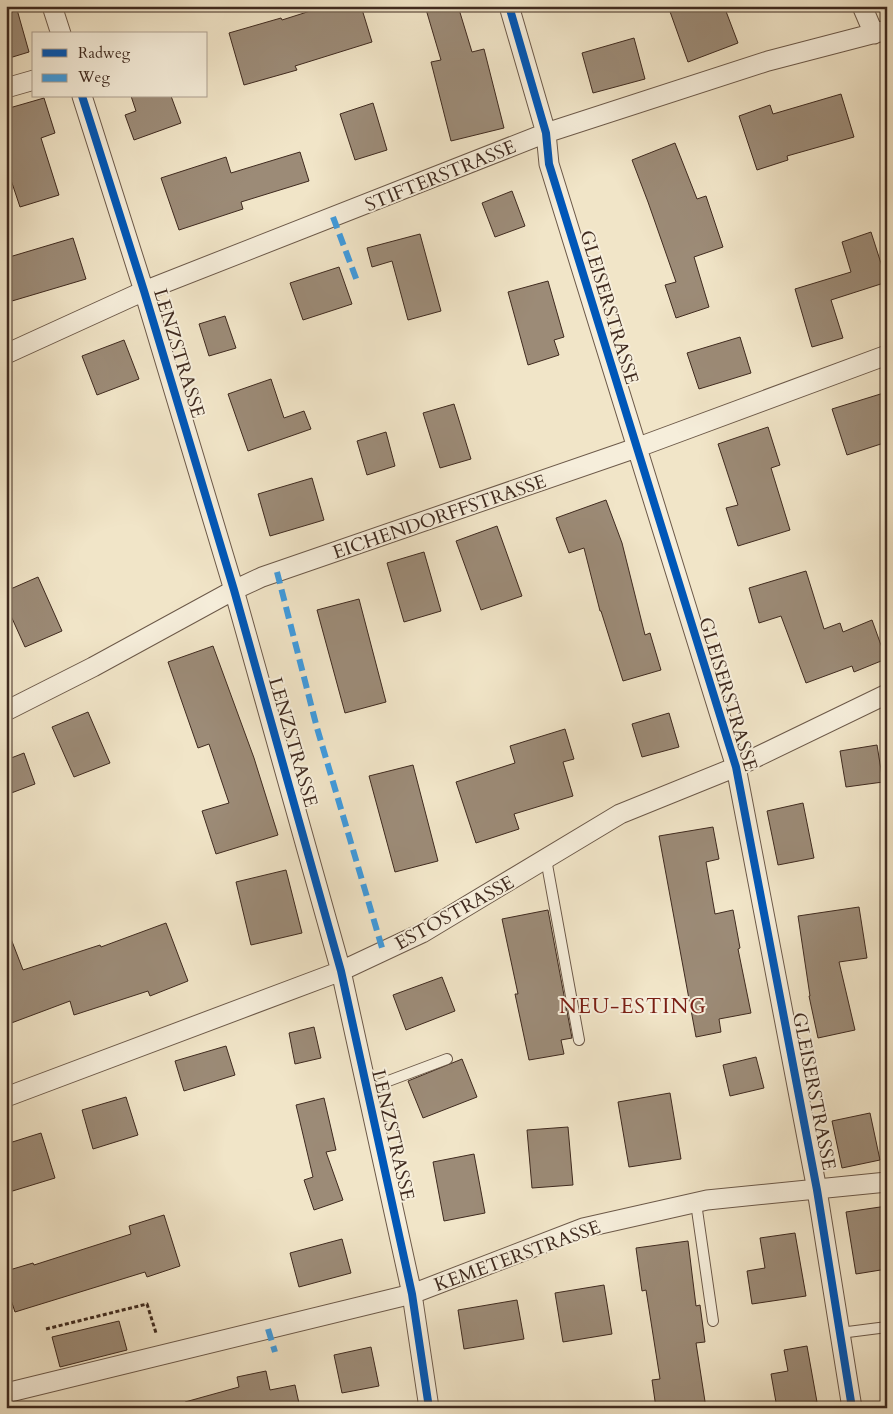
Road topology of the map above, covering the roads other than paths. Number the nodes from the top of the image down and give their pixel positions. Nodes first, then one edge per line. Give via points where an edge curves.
1 (52, 6) edge
2 (509, 6) edge
3 (862, 6) edge
4 (60, 32) edge
5 (880, 32) edge
6 (32, 81) edge
7 (6, 88) edge
8 (83, 98) edge
9 (546, 133) junction
10 (144, 291) junction
11 (6, 354) edge
12 (887, 355) edge
13 (636, 448) junction
14 (234, 590) junction
15 (887, 694) edge
16 (6, 711) edge
17 (736, 767) junction
18 (546, 859) junction
19 (341, 971) junction
20 (579, 1040) dead end
21 (447, 1059) dead end
22 (367, 1089) junction
23 (6, 1097) edge
24 (887, 1182) edge
25 (817, 1190) junction
26 (696, 1202) junction
27 (412, 1294) junction
28 (713, 1321) dead end
29 (887, 1327) edge
30 (840, 1333) junction
31 (6, 1393) edge
32 (429, 1408) edge
33 (852, 1408) edge

1 - 4 street
2 - 9 street, GLEISERSTRASSE
3 - 5 street
5 - 9 street, STIFTERSTRASSE via 768,61
6 - 7 street
8 - 10 street, LENZSTRASSE
9 - 10 street, STIFTERSTRASSE
9 - 13 street, GLEISERSTRASSE via 549,164
10 - 11 street, STIFTERSTRASSE
10 - 14 street, LENZSTRASSE
12 - 13 street, EICHENDORFFSTRASSE
13 - 14 street, EICHENDORFFSTRASSE via 262,577
13 - 17 street, GLEISERSTRASSE
14 - 16 street, EICHENDORFFSTRASSE
14 - 19 street, LENZSTRASSE
15 - 17 street, ESTOSTRASSE
17 - 18 street, ESTOSTRASSE via 620,814
17 - 25 street, GLEISERSTRASSE
18 - 19 street, ESTOSTRASSE via 422,933
18 - 20 lane
19 - 22 street, LENZSTRASSE
19 - 23 street, ESTOSTRASSE
21 - 22 lane
22 - 27 street, LENZSTRASSE
24 - 25 street, KEMETERSTRASSE
25 - 26 street, KEMETERSTRASSE
25 - 30 street, GLEISERSTRASSE
26 - 27 street, KEMETERSTRASSE via 584,1228
26 - 28 lane
27 - 31 street, KEMETERSTRASSE
27 - 32 street, LENZSTRASSE
29 - 30 lane
30 - 33 street, GLEISERSTRASSE

